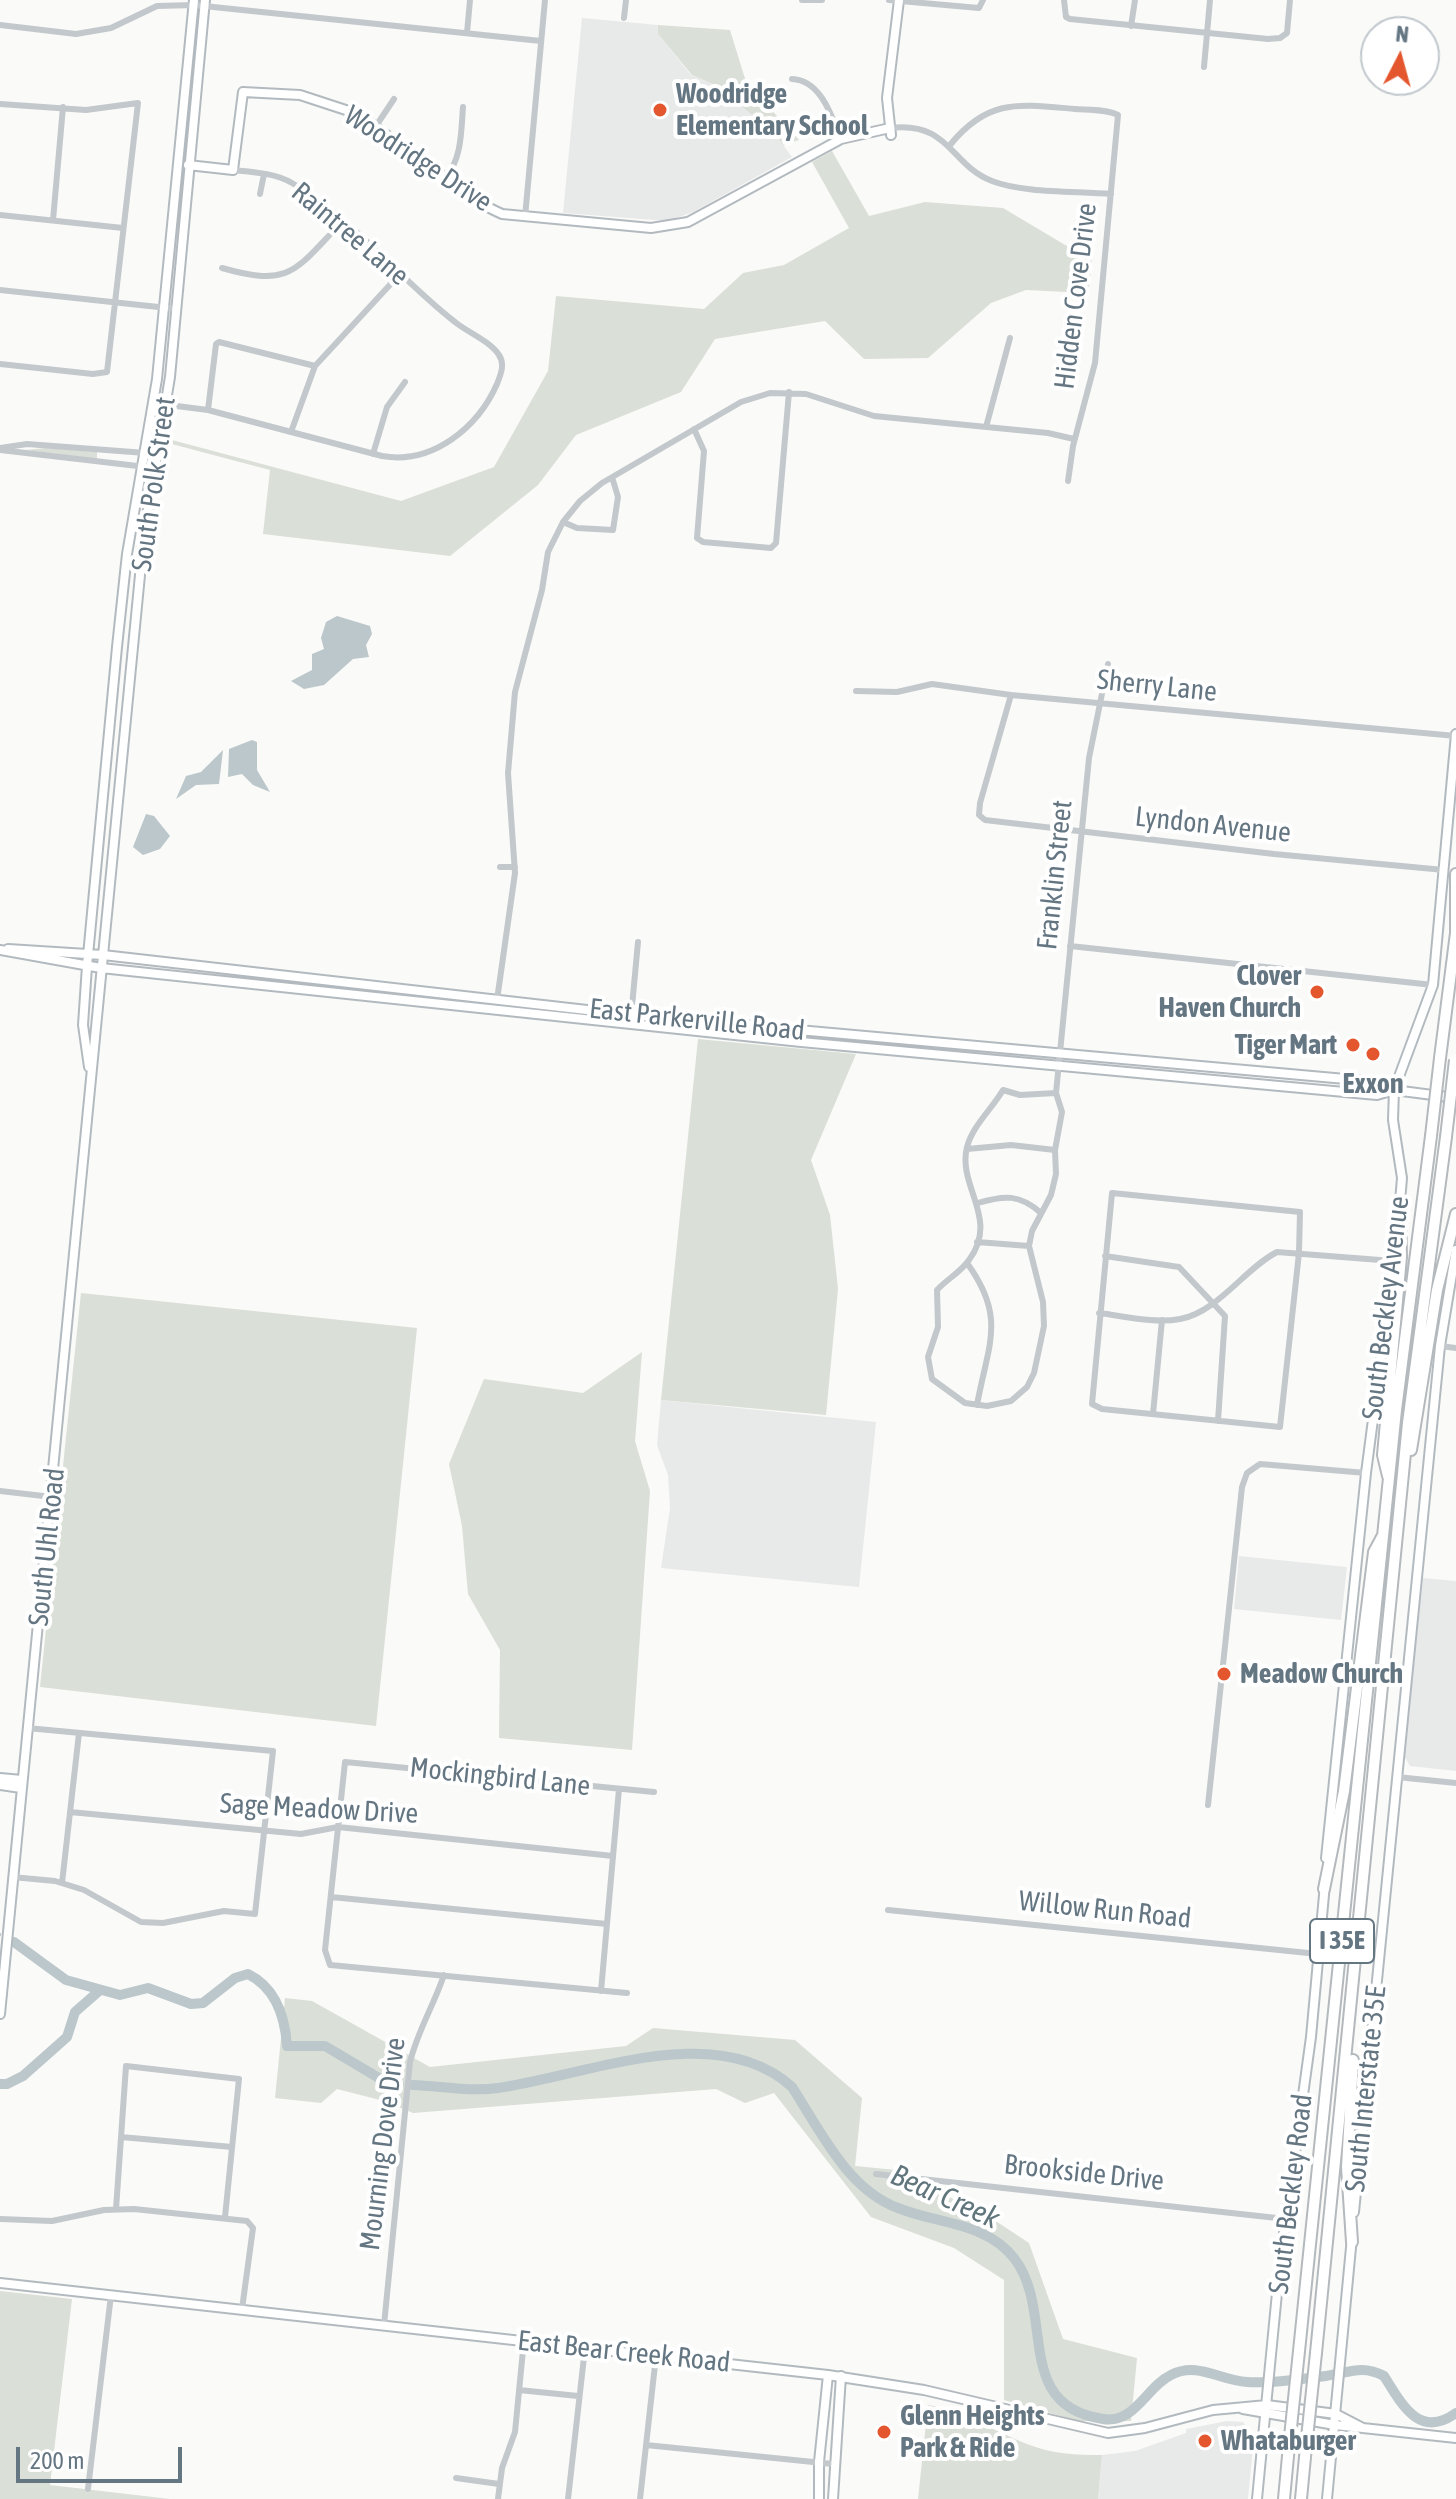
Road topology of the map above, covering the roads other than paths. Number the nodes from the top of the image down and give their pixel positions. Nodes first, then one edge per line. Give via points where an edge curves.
1 (470, 0) edge
2 (545, 0) edge
3 (626, 0) edge
4 (802, 0) edge
5 (811, 0) edge
6 (822, 0) edge
7 (889, 0) edge
8 (898, 0) edge
9 (1135, 0) edge
10 (1210, 0) edge
11 (1290, 0) edge
12 (983, 1) edge
13 (194, 2) edge
14 (157, 3) edge
15 (205, 3) edge
16 (1064, 4) edge
17 (624, 18) dead end
18 (0, 25) edge
19 (1131, 26) junction
20 (467, 33) junction
21 (1208, 33) junction
22 (541, 41) junction
23 (1204, 67) dead end
24 (792, 79) dead end
25 (394, 99) dead end
26 (0, 104) edge
27 (63, 107) junction
28 (463, 107) dead end
29 (376, 126) junction
30 (890, 131) junction
31 (841, 139) junction
32 (950, 145) junction
33 (179, 165) junction
34 (191, 166) junction
35 (233, 170) junction
36 (264, 174) junction
37 (445, 179) junction
38 (260, 194) dead end
39 (1111, 194) junction
40 (0, 215) edge
41 (525, 217) junction
42 (53, 220) junction
43 (343, 221) junction
44 (123, 228) junction
45 (222, 268) dead end
46 (399, 275) junction
47 (0, 290) edge
48 (115, 301) junction
49 (164, 308) junction
50 (177, 309) junction
51 (1010, 338) dead end
52 (0, 364) edge
53 (315, 366) junction
54 (405, 382) dead end
55 (789, 392) junction
56 (153, 403) junction
57 (166, 405) junction
58 (208, 410) junction
59 (986, 427) junction
60 (694, 429) junction
61 (291, 432) junction
62 (1074, 439) junction
63 (0, 449) edge
64 (104, 449) junction
65 (144, 452) junction
66 (159, 454) junction
67 (373, 454) junction
68 (103, 462) junction
69 (142, 466) junction
70 (156, 468) junction
71 (612, 477) junction
72 (1068, 481) dead end
73 (563, 522) junction
74 (1108, 664) dead end
75 (856, 691) dead end
76 (1011, 695) junction
77 (1102, 703) junction
78 (1456, 735) edge
79 (1082, 833) junction
80 (500, 867) dead end
81 (515, 867) junction
82 (1444, 870) junction
83 (1456, 874) edge
84 (1456, 934) edge
85 (638, 942) dead end
86 (1070, 946) junction
87 (0, 950) edge
88 (88, 954) junction
89 (103, 955) junction
90 (87, 966) junction
91 (101, 968) junction
92 (312, 979) junction
93 (1433, 985) junction
94 (310, 989) junction
95 (428, 997) junction
96 (497, 1004) junction
97 (631, 1020) junction
98 (774, 1028) junction
99 (772, 1039) junction
100 (1060, 1054) junction
101 (1456, 1058) edge
102 (1129, 1059) junction
103 (1195, 1064) junction
104 (1059, 1068) junction
105 (1086, 1070) junction
106 (1194, 1079) junction
107 (1350, 1079) junction
108 (91, 1080) junction
109 (1394, 1090) junction
110 (1056, 1093) junction
111 (1349, 1093) junction
112 (1456, 1098) edge
113 (967, 1149) junction
114 (1055, 1150) junction
115 (978, 1203) junction
116 (1400, 1212) junction
117 (1041, 1213) junction
118 (1456, 1214) edge
119 (977, 1242) junction
120 (1029, 1246) junction
121 (1456, 1250) edge
122 (1299, 1253) junction
123 (1105, 1256) junction
124 (1393, 1261) junction
125 (967, 1263) junction
126 (1214, 1301) junction
127 (1099, 1313) junction
128 (1162, 1320) junction
129 (1440, 1346) junction
130 (1456, 1348) edge
131 (977, 1405) junction
132 (1153, 1414) junction
133 (1218, 1421) junction
134 (1366, 1473) junction
135 (1389, 1478) junction
136 (1402, 1490) junction
137 (0, 1491) edge
138 (52, 1497) junction
139 (1384, 1531) junction
140 (27, 1728) junction
141 (79, 1733) junction
142 (1397, 1777) junction
143 (0, 1778) edge
144 (1456, 1783) edge
145 (21, 1784) junction
146 (0, 1785) edge
147 (619, 1789) junction
148 (654, 1792) dead end
149 (1208, 1805) dead end
150 (70, 1812) junction
151 (338, 1827) junction
152 (264, 1831) junction
153 (613, 1856) junction
154 (12, 1877) junction
155 (62, 1883) junction
156 (1324, 1889) junction
157 (331, 1897) junction
158 (888, 1910) dead end
159 (1360, 1916) junction
160 (607, 1924) junction
161 (1318, 1954) junction
162 (444, 1975) junction
163 (601, 1991) junction
164 (627, 1993) dead end
165 (0, 2014) edge
166 (121, 2137) junction
167 (232, 2147) junction
168 (876, 2174) dead end
169 (116, 2209) junction
170 (225, 2217) junction
171 (0, 2219) edge
172 (1286, 2219) junction
173 (1352, 2242) junction
174 (0, 2283) edge
175 (111, 2295) junction
176 (242, 2309) junction
177 (384, 2325) junction
178 (524, 2340) junction
179 (585, 2348) junction
180 (656, 2356) junction
181 (828, 2375) junction
182 (841, 2376) junction
183 (519, 2390) junction
184 (578, 2396) junction
185 (1267, 2405) junction
186 (1242, 2409) junction
187 (1336, 2414) junction
188 (1265, 2415) junction
189 (1335, 2425) junction
190 (1363, 2428) junction
191 (1456, 2438) edge
192 (646, 2445) junction
193 (819, 2462) junction
194 (833, 2464) junction
195 (456, 2478) dead end
196 (499, 2484) junction
197 (88, 2489) dead end
198 (498, 2499) edge
199 (568, 2499) edge
200 (640, 2499) edge
201 (819, 2499) edge
202 (833, 2499) edge
203 (1257, 2499) edge
204 (1284, 2499) edge
205 (1301, 2499) edge
206 (1327, 2499) edge

1 - 20 street
2 - 22 street
3 - 17 street
4 - 5 street
5 - 6 street
7 - 8 street
8 - 12 street via 979,8
8 - 30 main road via 887,98
9 - 19 street
10 - 21 street
11 - 21 street via 1285,35 1268,39
13 - 14 street
13 - 15 street
13 - 33 main road, South Polk Street
14 - 18 street via 97,32
15 - 20 street
15 - 34 main road, South Polk Street
16 - 19 street via 1070,19
19 - 21 street
20 - 22 street
21 - 23 street
22 - 41 street
24 - 31 street via 820,96
25 - 29 street
26 - 27 street
27 - 42 street
27 - 44 street via 86,110 138,103
28 - 37 street via 455,167
29 - 35 main road, Woodridge Drive via 325,101 249,89 240,95
29 - 37 main road, Woodridge Drive
30 - 31 main road, Woodridge Drive
30 - 32 street, Woodridge Drive via 919,129
31 - 41 main road, Woodridge Drive via 679,226
32 - 39 street, Woodridge Drive via 978,173 997,183
32 - 39 street, Hidden Cove Drive via 974,119 1008,106 1117,114
33 - 34 main road, Raintree Lane
33 - 49 main road, South Polk Street
34 - 35 main road, Raintree Lane
34 - 50 main road, South Polk Street
35 - 36 street, Raintree Lane
36 - 38 street
36 - 43 street, Raintree Lane via 290,182
37 - 41 main road, Woodridge Drive via 491,209
39 - 62 street, Hidden Cove Drive via 1095,363
40 - 42 street
42 - 44 street
43 - 45 street via 282,276 257,278
43 - 46 street, Raintree Lane
44 - 48 street
46 - 53 street
46 - 67 street, Raintree Lane via 499,355 503,366 493,392 461,435 405,456
47 - 48 street
48 - 49 street
48 - 52 street via 107,372
49 - 50 street
49 - 56 main road, South Polk Street
50 - 57 main road, South Polk Street
51 - 59 street
53 - 58 street via 219,342
53 - 61 street
54 - 67 street via 387,407
55 - 59 street via 874,416
55 - 60 street via 748,398
55 - 60 street via 773,547 698,540 704,451
56 - 57 street
56 - 65 main road, South Polk Street
57 - 58 street
57 - 66 main road, South Polk Street
58 - 61 street
59 - 62 street
60 - 71 street
61 - 67 street
62 - 72 street, Hidden Cove Drive
63 - 64 street via 27,444
63 - 68 street
64 - 65 street
64 - 68 street
65 - 66 street
65 - 69 main road, South Polk Street
66 - 70 main road, South Polk Street
68 - 69 street
69 - 70 street
69 - 88 main road, South Polk Street via 126,559
70 - 89 main road, South Polk Street via 147,506
71 - 73 street via 587,494
71 - 73 street via 618,502 613,530
73 - 81 street via 548,552 513,704 508,773
74 - 77 street, Franklin Street
75 - 76 street, Sherry Lane via 897,692 932,684
76 - 77 street, Sherry Lane
76 - 79 street, Lyndon Avenue via 979,815 996,823
77 - 78 street, Sherry Lane
77 - 79 street, Franklin Street via 1089,754
78 - 82 main road, South Beckley Avenue
79 - 82 street, Lyndon Avenue
79 - 86 street, Franklin Street
80 - 81 street
81 - 96 street
82 - 93 main road, South Beckley Avenue
83 - 84 highway
84 - 135 highway, I 35E, bridge
85 - 97 street
86 - 93 street
86 - 100 street, Franklin Street
87 - 88 main road, East Parkerville Road
87 - 90 main road, East Parkerville Road
88 - 89 main road, East Parkerville Road
88 - 90 main road, South Polk Street
89 - 91 main road, South Polk Street
89 - 92 main road, East Parkerville Road
90 - 91 main road, East Parkerville Road
90 - 108 main road, South Uhl Road via 83,1025
91 - 94 main road, East Parkerville Road
91 - 108 main road, South Uhl Road
92 - 94 main road
92 - 95 main road, East Parkerville Road
93 - 109 main road, South Beckley Avenue
94 - 95 main road, East Parkerville Road
95 - 96 main road, East Parkerville Road
96 - 97 main road, East Parkerville Road
97 - 98 main road, East Parkerville Road
97 - 99 main road, East Parkerville Road
98 - 99 main road
98 - 100 main road, East Parkerville Road
99 - 104 main road, East Parkerville Road
100 - 102 main road, East Parkerville Road
100 - 104 street, Franklin Street
101 - 136 highway, I 35E, bridge
102 - 103 main road, East Parkerville Road
102 - 105 main road via 1124,1067
103 - 106 main road
103 - 107 main road, East Parkerville Road
104 - 105 main road, East Parkerville Road
104 - 110 street, Franklin Street
105 - 106 main road, East Parkerville Road
106 - 111 main road, East Parkerville Road
107 - 109 main road, East Parkerville Road via 1379,1082
107 - 111 main road
108 - 138 main road, South Uhl Road
109 - 111 main road, East Parkerville Road
109 - 112 main road, East Parkerville Road
109 - 116 main road, South Beckley Avenue
110 - 113 street via 1020,1095 1003,1090
110 - 114 street, Franklin Street via 1062,1112
113 - 114 street via 1001,1144
113 - 115 street via 968,1177
114 - 117 street, Franklin Street via 1056,1174
115 - 117 street via 1014,1196
115 - 119 street
116 - 124 main road, South Beckley Avenue
116 - 135 highway via 1400,1272 1383,1455
117 - 120 street, Franklin Street
118 - 136 highway via 1437,1290
119 - 120 street
119 - 125 street
120 - 131 street via 1044,1313 1034,1373 1011,1401
121 - 129 main road, South Interstate 35E
122 - 123 street via 1300,1212 1112,1193
122 - 124 street
122 - 126 street via 1277,1252
122 - 133 street via 1280,1427
123 - 126 street via 1179,1267
123 - 127 street
124 - 134 main road, South Beckley Avenue
125 - 131 street via 987,1290 991,1306 992,1331
125 - 131 street via 937,1290 938,1327 928,1357 939,1387
126 - 128 street via 1184,1319
126 - 133 street via 1227,1323
127 - 128 street
127 - 132 street via 1092,1404
128 - 132 street
129 - 130 street
129 - 142 main road, South Interstate 35E
132 - 133 street
134 - 149 street via 1260,1464 1247,1473
134 - 156 main road, South Beckley Avenue
135 - 139 highway, I 35E
136 - 159 highway, I 35E
137 - 138 street
138 - 140 main road, South Uhl Road
139 - 156 highway via 1374,1552 1344,1791
139 - 204 highway, I 35E, bridge
140 - 141 street
140 - 145 main road, South Uhl Road
141 - 150 street
141 - 152 street via 273,1751
142 - 144 street
142 - 173 main road, South Interstate 35E
143 - 145 main road
145 - 146 main road
145 - 154 main road, South Uhl Road
147 - 148 street, Mockingbird Lane
147 - 151 street, Mockingbird Lane via 345,1762
147 - 153 street
150 - 152 street, Sage Meadow Drive
150 - 155 street
151 - 152 street, Sage Meadow Drive via 309,1833
151 - 153 street, Sage Meadow Drive
151 - 157 street
152 - 155 street via 255,1914 224,1911 141,1922
153 - 160 street
154 - 155 street
154 - 165 main road, South Uhl Road
156 - 161 main road, South Beckley Road
157 - 160 street
157 - 162 street via 325,1950 330,1965
158 - 161 street, Willow Run Road
159 - 173 highway via 1347,2167
159 - 205 highway, I 35E, bridge
160 - 163 street
161 - 172 main road, South Beckley Road
162 - 163 street
162 - 177 street, Mourning Dove Drive via 431,2012 418,2028 410,2062
163 - 164 street
166 - 167 street
166 - 167 street via 126,2066 239,2079
166 - 169 street
167 - 170 street
168 - 172 street, Brookside Drive
169 - 170 street
169 - 171 street via 52,2221
170 - 176 street via 247,2221 253,2228
172 - 185 main road, South Beckley Road
173 - 187 main road, South Interstate 35E
174 - 175 main road, East Bear Creek Road
175 - 176 main road, East Bear Creek Road
175 - 197 street
176 - 177 main road, East Bear Creek Road
177 - 178 main road, East Bear Creek Road
178 - 179 main road, East Bear Creek Road
178 - 183 street
179 - 180 main road, East Bear Creek Road
179 - 184 street
180 - 181 main road, East Bear Creek Road
180 - 192 street
181 - 182 main road, East Bear Creek Road
181 - 193 main road
182 - 186 main road, East Bear Creek Road via 1108,2433 1213,2410
182 - 194 main road
183 - 184 street
183 - 196 street via 512,2449
184 - 199 street
185 - 186 main road, East Bear Creek Road
185 - 187 main road, East Bear Creek Road
185 - 188 main road, South Beckley Road
186 - 188 main road, East Bear Creek Road
187 - 189 main road, South Interstate 35E
187 - 190 main road, East Bear Creek Road
188 - 189 main road, East Bear Creek Road
188 - 203 main road, South Beckley Road
189 - 190 main road, East Bear Creek Road
189 - 206 main road, South Interstate 35E
190 - 191 main road, East Bear Creek Road
192 - 193 street
192 - 200 street
193 - 194 street
193 - 201 main road
194 - 202 main road
195 - 196 street
196 - 198 street

